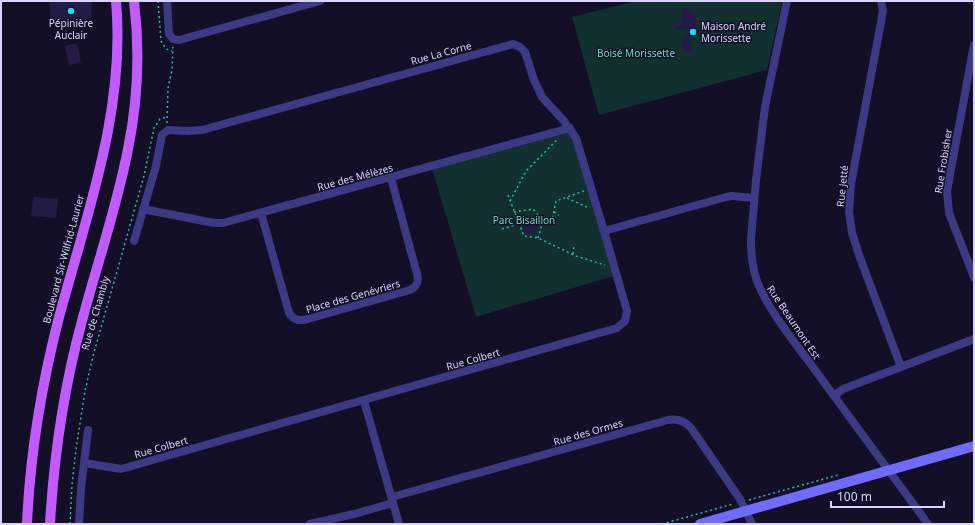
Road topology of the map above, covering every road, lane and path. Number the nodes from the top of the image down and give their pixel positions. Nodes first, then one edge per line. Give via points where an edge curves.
1 (116, 1) edge
2 (134, 1) edge
3 (167, 1) edge
4 (320, 1) edge
5 (787, 1) edge
6 (881, 1) edge
7 (174, 43) junction
8 (974, 45) edge
9 (167, 117) junction
10 (167, 127) junction
11 (570, 128) junction
12 (391, 178) junction
13 (592, 189) junction
14 (508, 195) dead end
15 (566, 198) junction
16 (754, 198) junction
17 (510, 201) junction
18 (143, 209) junction
19 (514, 212) junction
20 (554, 212) junction
21 (599, 212) junction
22 (260, 213) junction
23 (559, 215) dead end
24 (543, 221) junction
25 (518, 224) junction
26 (502, 229) dead end
27 (604, 231) junction
28 (538, 238) junction
29 (134, 242) dead end
30 (574, 245) dead end
31 (573, 254) junction
32 (615, 267) junction
33 (974, 277) edge
34 (974, 339) edge
35 (901, 367) junction
36 (834, 396) junction
37 (364, 401) junction
38 (88, 430) dead end
39 (974, 446) edge
40 (84, 463) junction
41 (890, 470) junction
42 (840, 474) dead end
43 (393, 500) junction
44 (749, 500) dead end
45 (734, 504) dead end
46 (746, 511) junction
47 (27, 524) edge
48 (50, 524) edge
49 (70, 524) edge
50 (79, 524) edge
51 (310, 524) edge
52 (399, 524) edge
53 (662, 524) edge
54 (700, 524) edge
55 (752, 524) edge
56 (928, 524) edge

1 - 47 main road, Boulevard Sir-Wilfrid-Laurier via 117,55 109,128 45,374 33,446
2 - 48 main road via 137,77 131,135 69,374 56,454
3 - 7 street via 169,34
4 - 7 street
5 - 16 street, Rue Beaumont Est via 766,101
6 - 35 street, Rue Jetté via 882,22 851,184 849,212 859,255
7 - 9 path via 168,85
8 - 33 street, Rue Frobisher via 947,191 949,213
9 - 10 path
9 - 49 path, Rue de Chambly via 160,119 154,128 144,176 93,356 76,449
10 - 11 street, Rue La Corne via 188,131 202,130 513,44 524,50 542,97
10 - 18 street via 162,135
11 - 12 street, Rue des Mélèzes via 430,165
11 - 13 street, Rue La Corne via 576,138
11 - 17 path via 526,171
12 - 22 street, Rue des Mélèzes
12 - 22 street, Place des Genévriers via 417,274 417,285 410,290 308,319 297,320 289,313
13 - 15 path
13 - 21 street, Rue La Corne
14 - 17 path
15 - 20 path via 556,202
15 - 21 path
16 - 27 street via 726,197
16 - 36 street, Rue Beaumont Est via 751,247 752,265 758,285 776,316
17 - 19 path
18 - 22 street, Rue des Mélèzes via 217,223
18 - 29 street
19 - 24 path via 533,209
19 - 25 path
20 - 23 path
20 - 24 path via 552,221
21 - 27 street, Rue La Corne
24 - 28 path
25 - 26 path
25 - 28 path via 524,236
27 - 32 street, Rue Colbert
28 - 31 path
30 - 31 path
31 - 32 path
32 - 37 street, Rue Colbert via 627,311 625,321 620,327
34 - 35 street
35 - 36 street via 844,389
36 - 41 street, Rue Beaumont Est
37 - 40 street, Rue Colbert via 121,469
37 - 43 street
38 - 40 street
39 - 41 street
40 - 50 street
41 - 46 street
41 - 56 street, Rue Beaumont Est
42 - 44 path
43 - 46 street, Rue des Ormes via 674,419 691,428
43 - 51 street, Rue des Ormes via 354,514
43 - 52 street
45 - 53 path
46 - 54 street
46 - 55 street, Rue des Ormes

